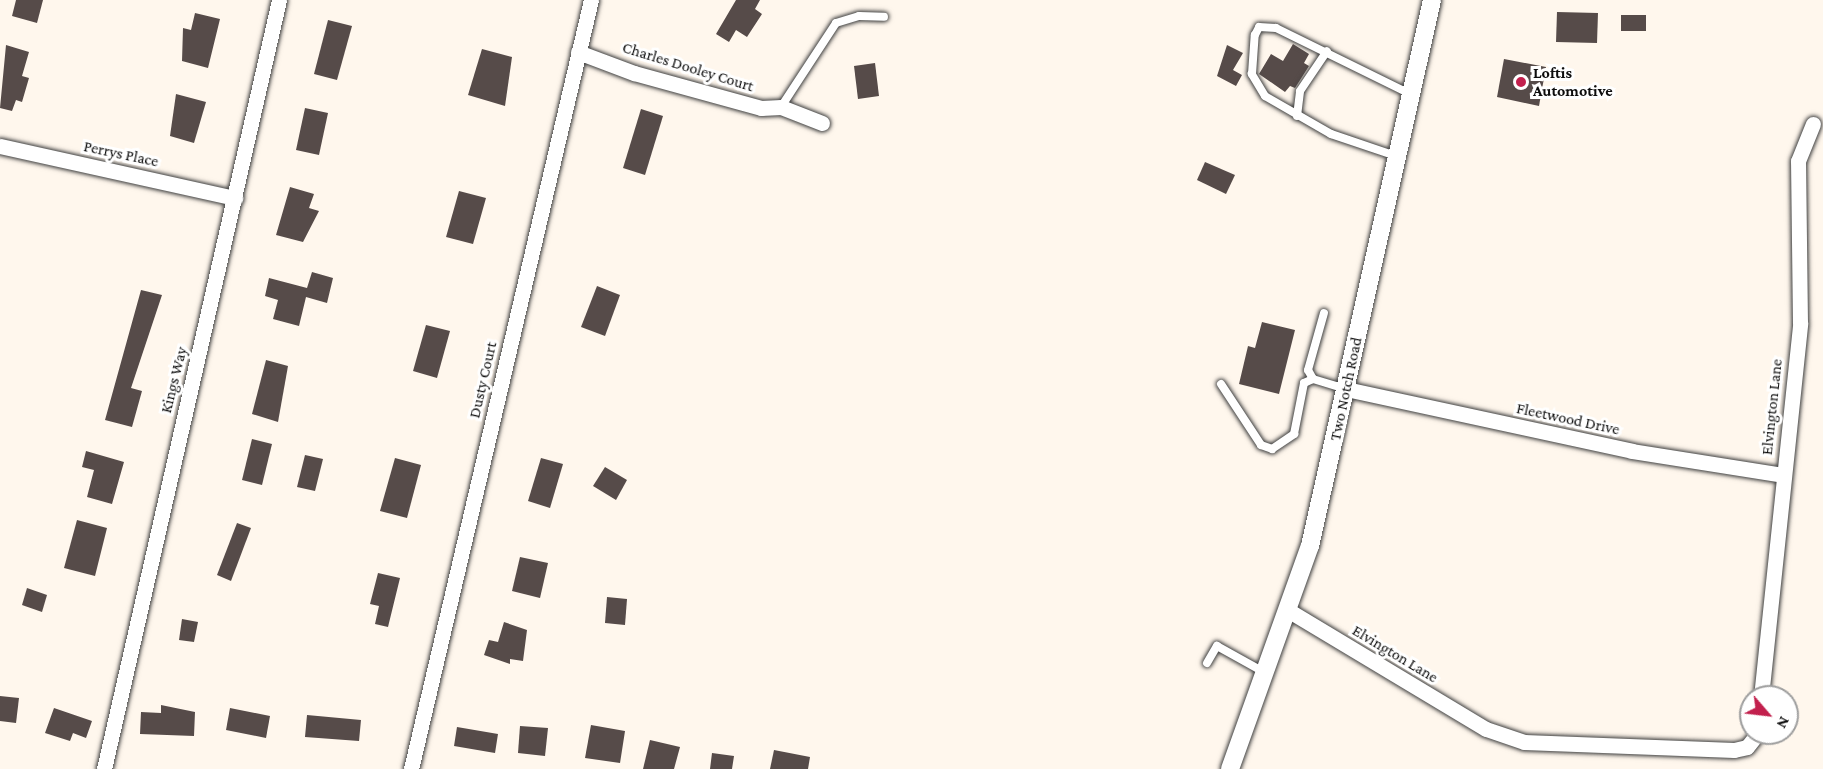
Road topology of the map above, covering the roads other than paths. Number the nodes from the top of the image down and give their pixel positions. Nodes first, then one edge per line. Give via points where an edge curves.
1 (279, 0) edge
2 (591, 0) edge
3 (1432, 0) edge
4 (884, 18) dead end
5 (1327, 51) junction
6 (578, 52) junction
7 (1411, 95) junction
8 (781, 107) junction
9 (1297, 116) junction
10 (822, 123) dead end
11 (1813, 124) dead end
12 (0, 146) edge
13 (1397, 156) junction
14 (234, 198) junction
15 (1324, 313) dead end
16 (1314, 379) junction
17 (1221, 384) dead end
18 (1346, 389) junction
19 (1783, 475) junction
20 (1291, 612) junction
21 (1207, 663) dead end
22 (1268, 674) junction
23 (1762, 685) edge
24 (1749, 745) edge
25 (104, 769) edge
26 (411, 769) edge
27 (1230, 769) edge

1 - 14 street, Kings Way
2 - 6 street, Dusty Court
3 - 7 street, Two Notch Road
4 - 8 lane via 858,16 836,23
5 - 7 lane
5 - 9 lane via 1300,91
5 - 9 lane via 1266,25 1255,35 1255,85
6 - 8 street, Charles Dooley Court via 727,99
6 - 26 street, Dusty Court
7 - 13 street, Two Notch Road
8 - 10 street, Charles Dooley Court
9 - 13 lane via 1349,142
11 - 19 street, Elvington Lane via 1798,161 1800,323
12 - 14 street, Perrys Place
13 - 18 street, Two Notch Road
14 - 25 street, Kings Way
15 - 16 lane via 1308,370
16 - 17 lane via 1304,383 1294,434 1272,449 1261,445
16 - 18 lane
18 - 19 street, Fleetwood Drive via 1632,451
18 - 20 street, Two Notch Road
19 - 23 street, Elvington Lane
20 - 22 street, Two Notch Road
20 - 24 street, Elvington Lane via 1486,729 1524,742 1734,750
21 - 22 lane via 1217,646
22 - 27 street, Two Notch Road

